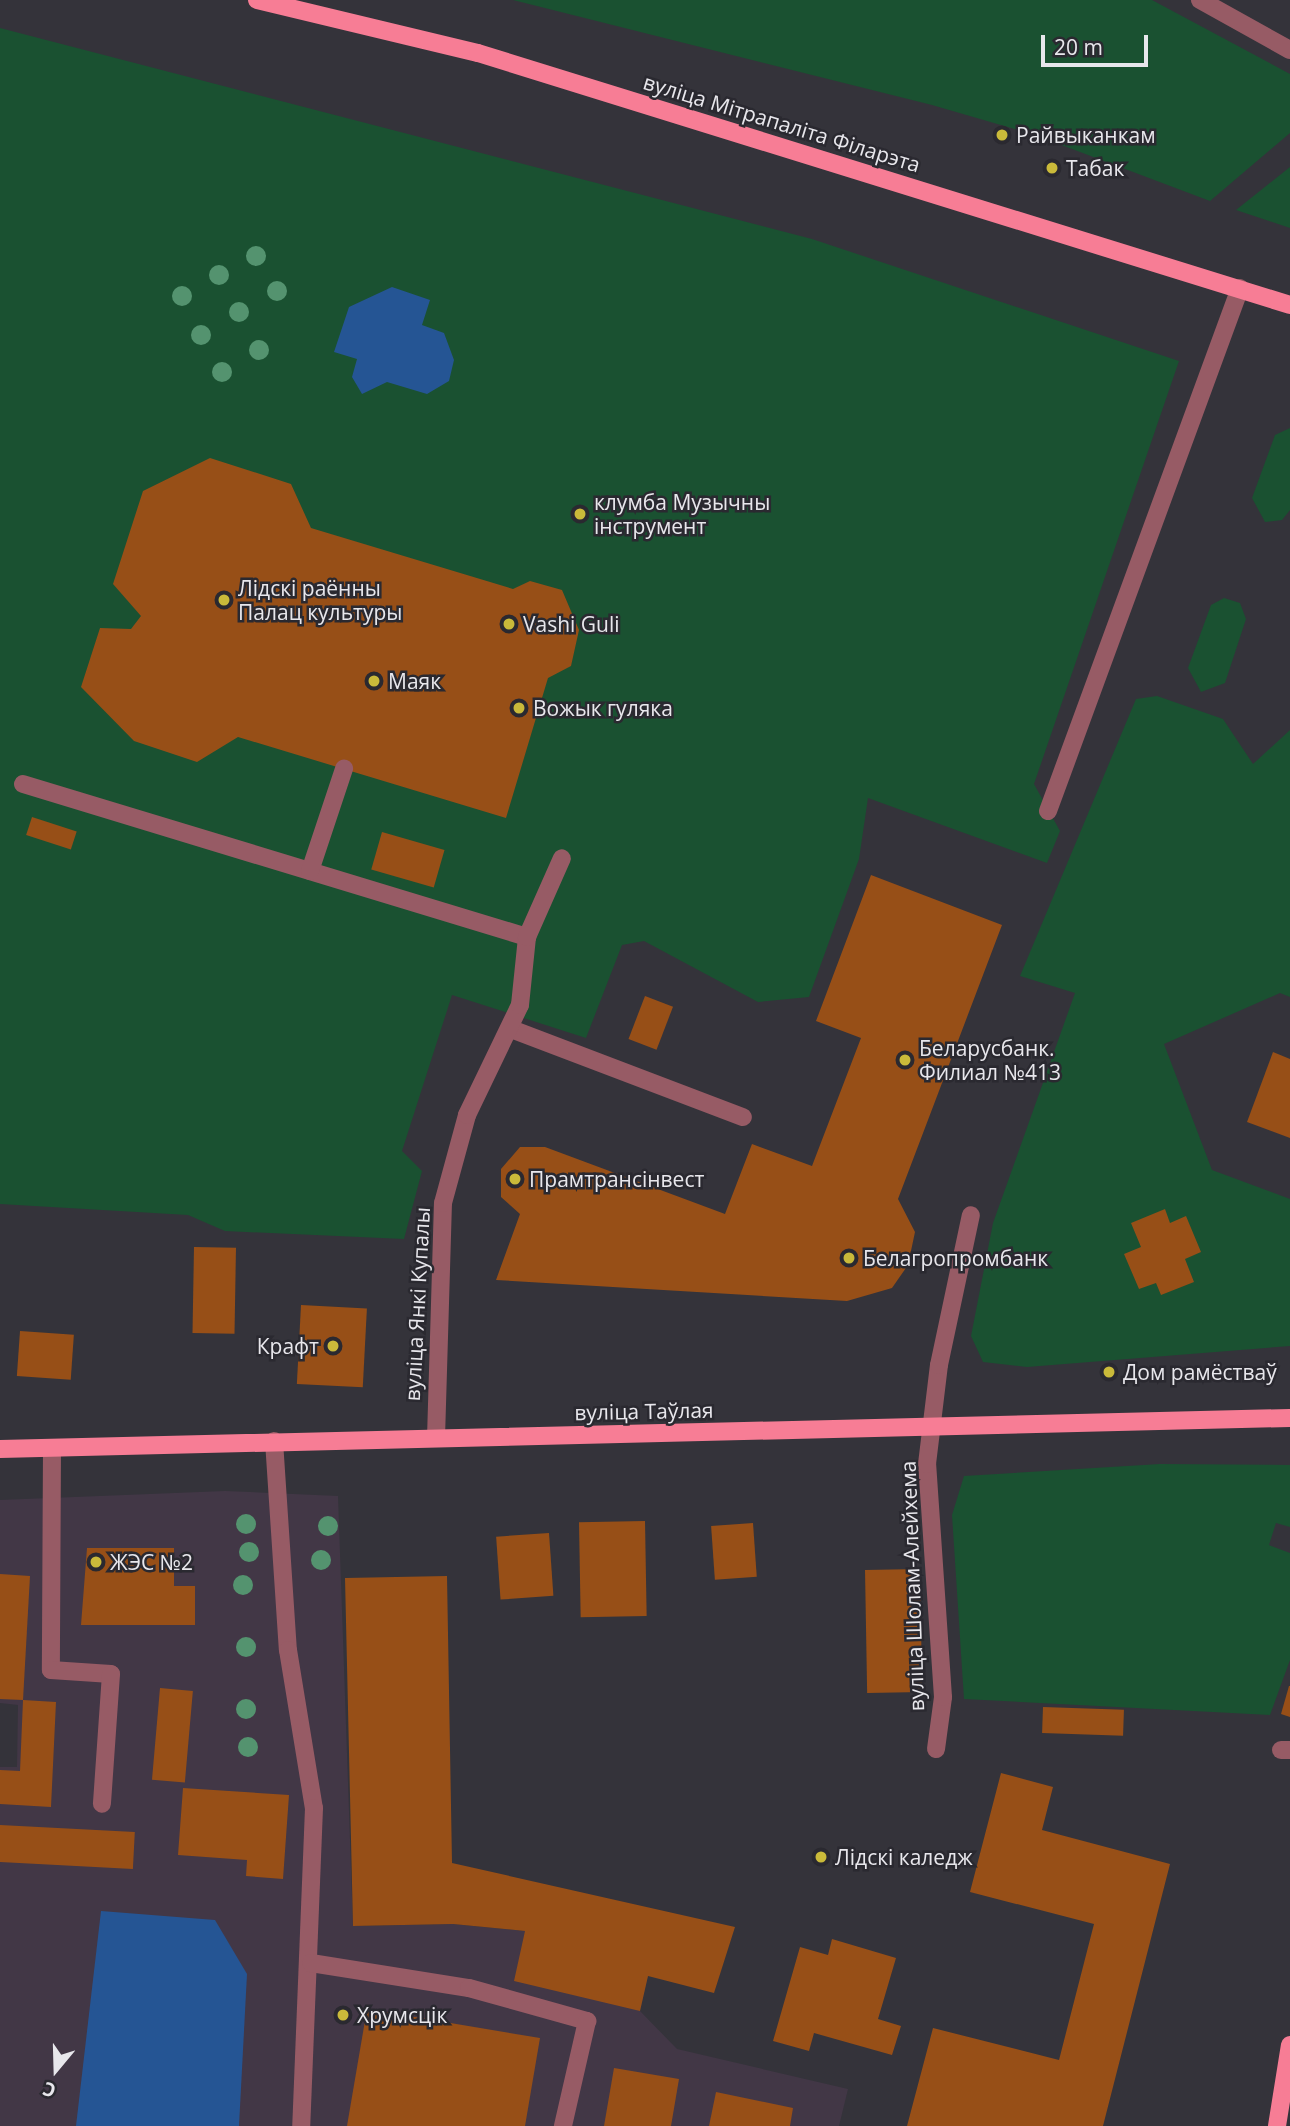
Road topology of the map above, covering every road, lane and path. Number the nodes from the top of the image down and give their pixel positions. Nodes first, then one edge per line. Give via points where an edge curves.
1 (257, 0) edge
2 (1200, 0) edge
3 (1290, 50) edge
4 (1240, 288) junction
5 (1290, 304) edge
6 (344, 769) dead end
7 (23, 784) dead end
8 (1048, 811) dead end
9 (562, 858) dead end
10 (310, 871) junction
11 (527, 937) junction
12 (511, 1029) junction
13 (743, 1117) dead end
14 (971, 1215) dead end
15 (1290, 1418) edge
16 (933, 1426) junction
17 (436, 1438) junction
18 (274, 1441) junction
19 (52, 1448) junction
20 (0, 1449) edge
21 (936, 1749) dead end
22 (102, 1804) dead end
23 (311, 1963) junction
24 (1290, 2045) edge
25 (1287, 2064) edge
26 (301, 2126) edge
27 (564, 2126) edge
28 (1277, 2126) edge

1 - 4 main road, вуліца Мітрапаліта Філарэта via 478,53
2 - 3 street
4 - 5 main road, вуліца Мітрапаліта Філарэта
4 - 8 street
6 - 10 street
7 - 10 street
9 - 11 street, вуліца Янкі Купалы
10 - 11 street
11 - 12 street, вуліца Янкі Купалы via 520,1005
12 - 13 street
12 - 17 street, вуліца Янкі Купалы via 467,1115 443,1203
14 - 16 street, вуліца Шолам-Алейхема
15 - 16 main road, вуліца Таўлая
16 - 17 main road, вуліца Таўлая
16 - 21 street, вуліца Шолам-Алейхема via 927,1464 943,1697
17 - 18 main road, вуліца Таўлая
18 - 19 main road, вуліца Таўлая
18 - 23 street via 288,1650 314,1808
19 - 20 main road, вуліца Таўлая
19 - 22 street via 51,1670 111,1674
23 - 26 street
23 - 27 street via 469,1988 587,2021
24 - 25 main road
25 - 28 main road

